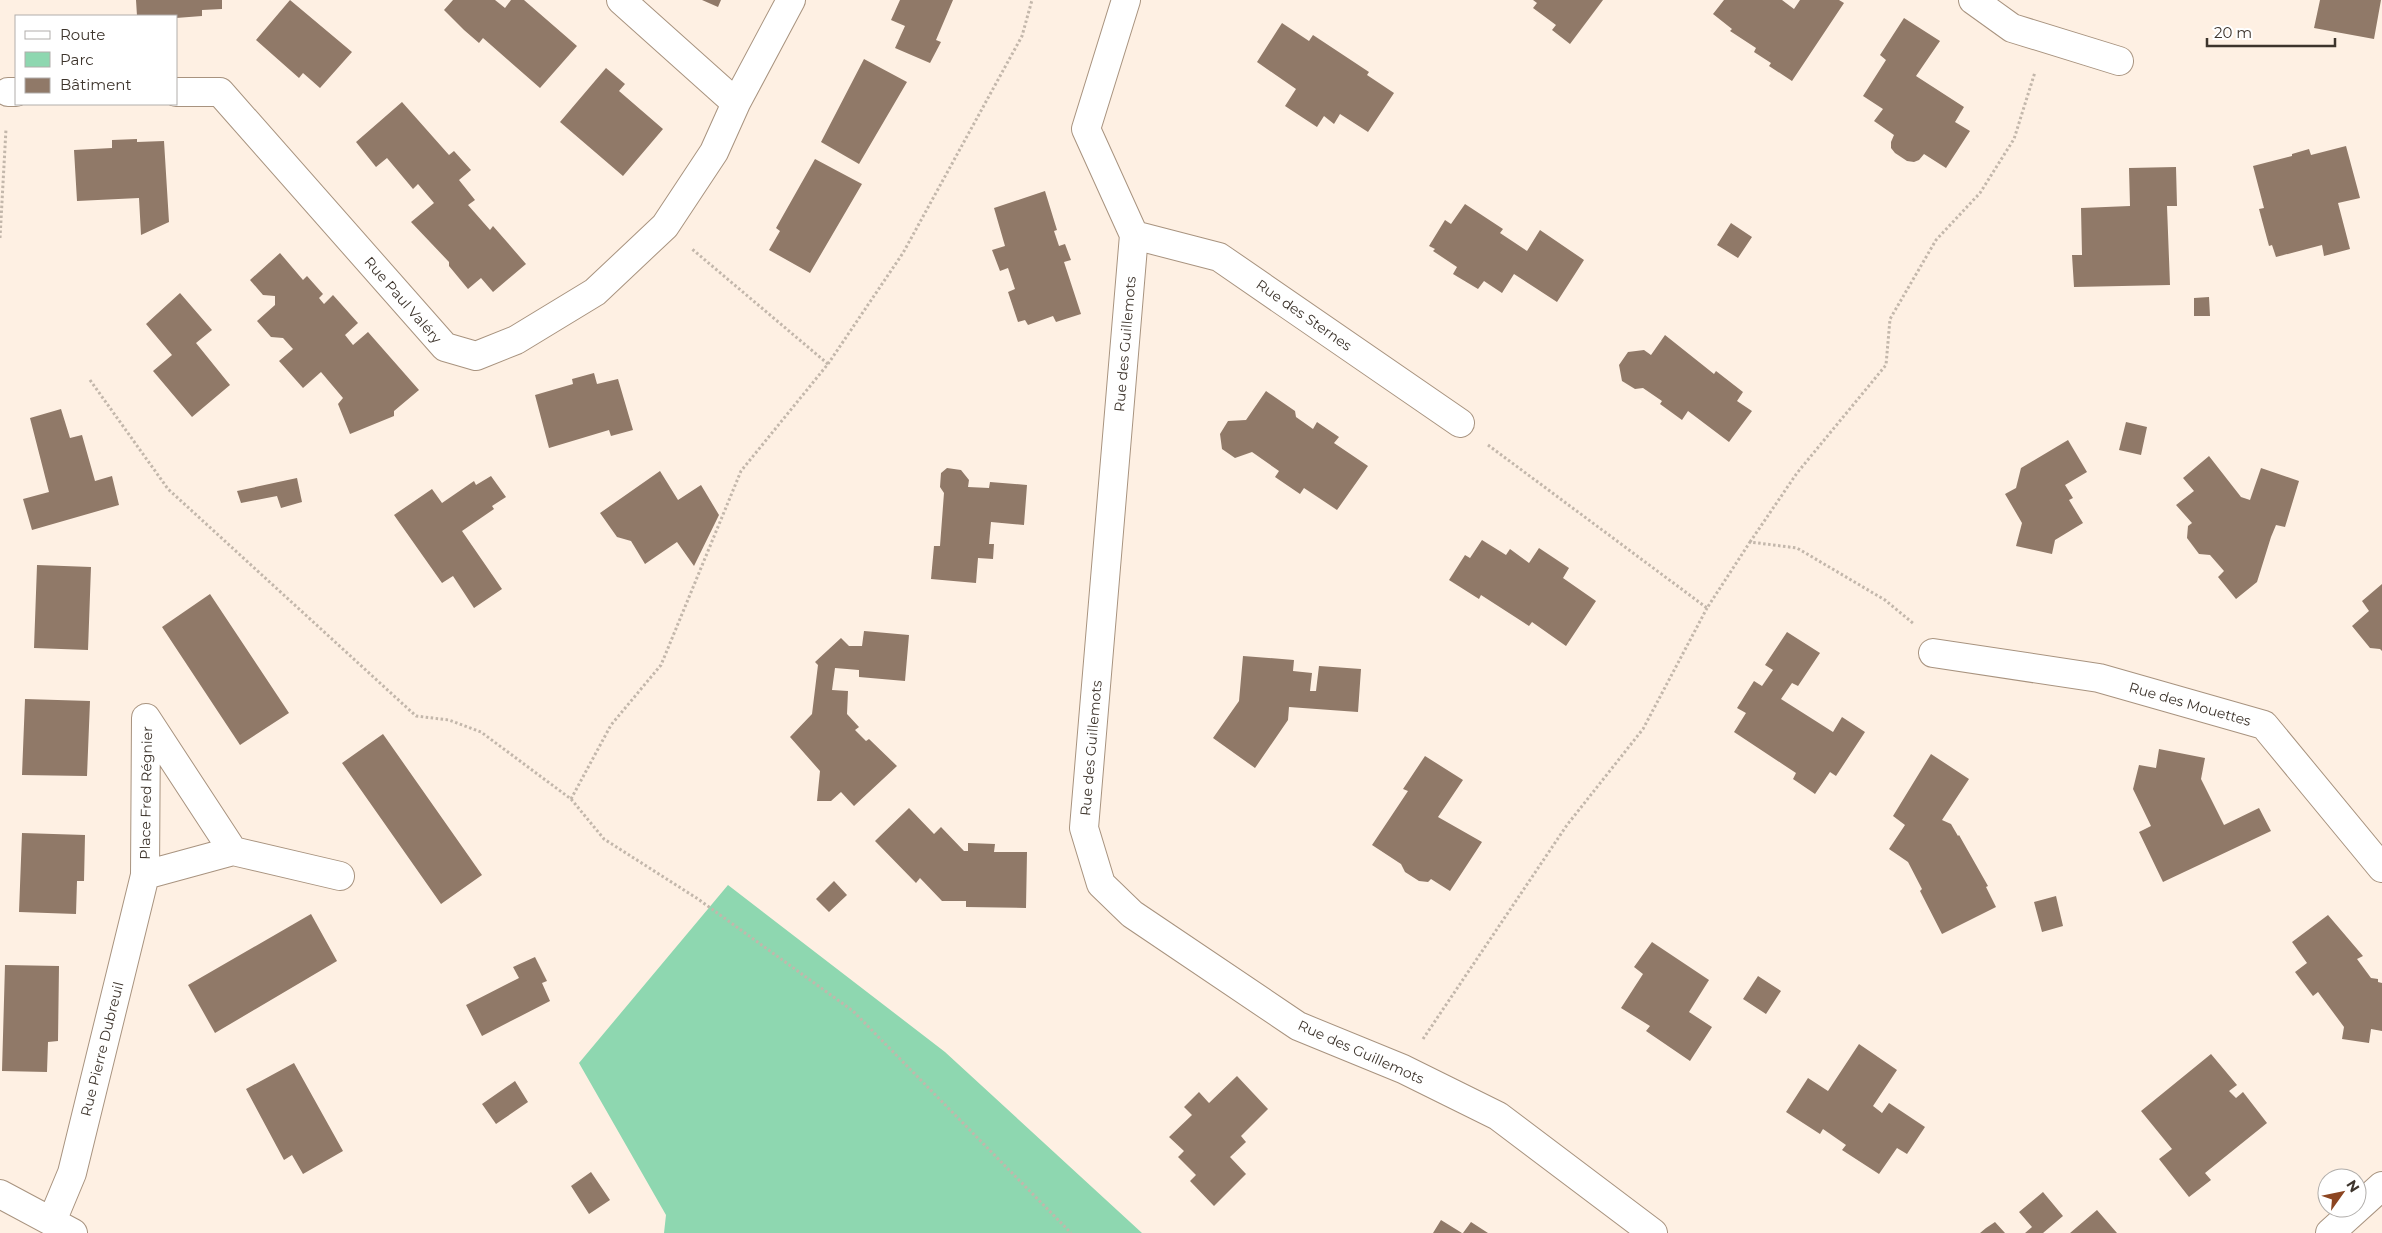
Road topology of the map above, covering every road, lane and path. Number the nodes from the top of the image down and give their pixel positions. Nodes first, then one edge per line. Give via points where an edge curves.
1 (621, 0) edge
2 (791, 0) edge
3 (1032, 0) edge
4 (1126, 0) edge
5 (1974, 0) edge
6 (2048, 39) junction
7 (2118, 61) dead end
8 (12, 92) edge
9 (178, 92) edge
10 (736, 102) junction
11 (665, 226) junction
12 (1134, 235) junction
13 (0, 238) edge
14 (828, 364) junction
15 (90, 380) dead end
16 (1460, 424) joint
17 (1750, 542) junction
18 (1707, 608) junction
19 (1933, 653) joint
20 (570, 799) junction
21 (233, 852) junction
22 (2382, 868) edge
23 (145, 875) junction
24 (340, 876) dead end
25 (1403, 1069) junction
26 (2382, 1186) edge
27 (0, 1194) edge
28 (62, 1227) edge
29 (1070, 1233) edge
30 (1653, 1233) edge
31 (2330, 1233) edge

1 - 10 street
2 - 10 street, Rue Paul Valéry
3 - 14 path via 1022,36 903,253
4 - 12 street, Rue des Guillemots via 1086,129
5 - 6 street via 2012,28
6 - 7 street
6 - 17 path via 2014,140 1980,193 1936,240 1890,319 1886,365 1797,473
8 - 13 path
9 - 11 street, Rue Paul Valéry via 220,92 445,347 476,356 516,340 595,292
10 - 11 street, Rue Paul Valéry via 714,152
11 - 14 path
12 - 16 street, Rue des Sternes via 1219,257
12 - 25 street, Rue des Guillemots via 1084,828 1101,884 1132,914 1298,1026
14 - 20 path via 741,471 661,665 611,725
15 - 20 path via 168,488 416,716 449,720 481,732
16 - 18 path
17 - 18 path
17 - 19 path via 1797,548 1885,600 1915,625
18 - 25 path via 1643,729 1567,825
19 - 22 street, Rue des Mouettes via 2099,678 2264,725
20 - 29 path via 604,839 698,900 853,1011
21 - 23 street, Place Fred Régnier
21 - 23 street, Place Fred Régnier via 146,718
21 - 24 street, Place Fred Régnier
23 - 28 street, Rue Pierre Dubreuil via 72,1173
25 - 30 street, Rue des Guillemots via 1498,1116
26 - 31 street
27 - 28 street

